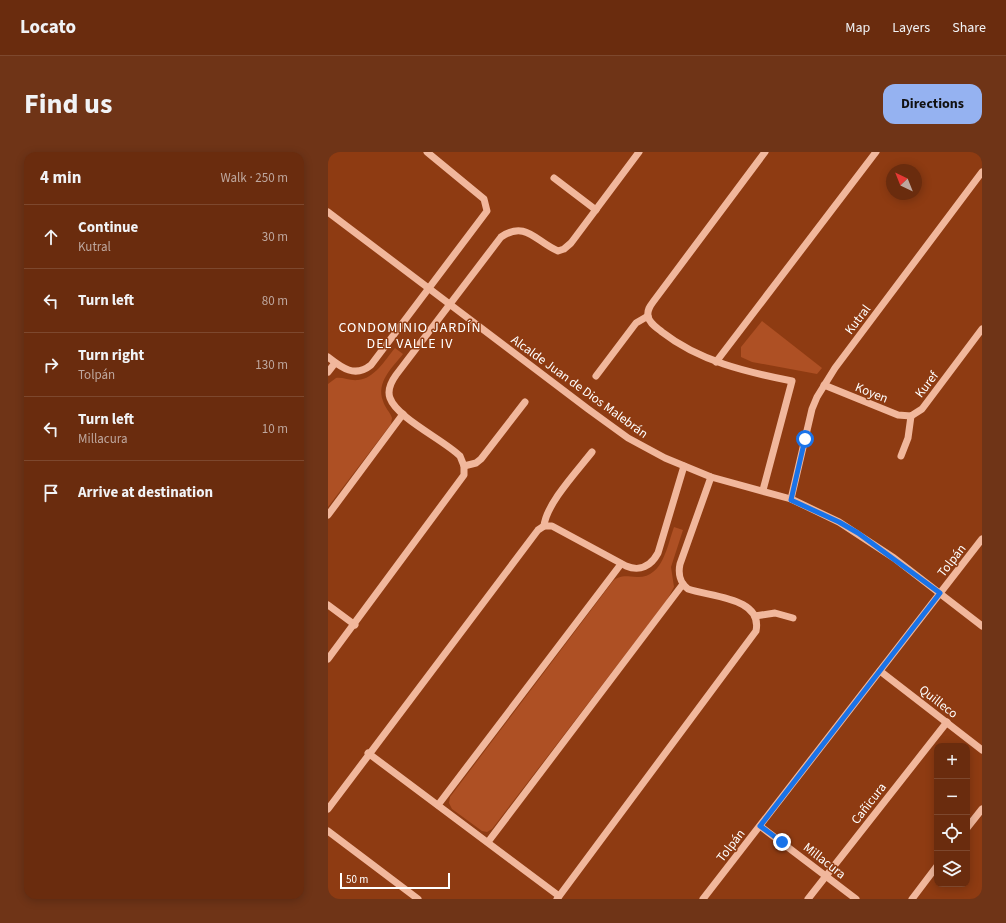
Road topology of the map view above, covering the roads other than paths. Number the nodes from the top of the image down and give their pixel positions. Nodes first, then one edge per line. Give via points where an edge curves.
1 (427, 152) edge
2 (639, 152) edge
3 (765, 152) edge
4 (876, 152) edge
5 (982, 172) edge
6 (554, 178) dead end
7 (596, 210) junction
8 (328, 212) edge
9 (429, 289) junction
10 (450, 305) junction
11 (648, 316) junction
12 (982, 329) edge
13 (328, 357) edge
14 (716, 362) junction
15 (335, 363) junction
16 (328, 372) edge
17 (596, 376) dead end
18 (824, 385) junction
19 (525, 402) dead end
20 (403, 414) junction
21 (911, 416) junction
22 (592, 452) dead end
23 (901, 456) dead end
24 (464, 466) junction
25 (684, 466) junction
26 (711, 476) junction
27 (763, 490) junction
28 (791, 500) junction
29 (328, 515) edge
30 (544, 526) junction
31 (982, 539) edge
32 (621, 564) junction
33 (683, 584) junction
34 (940, 593) junction
35 (328, 605) edge
36 (756, 616) junction
37 (793, 618) dead end
38 (355, 625) junction
39 (982, 626) edge
40 (328, 659) edge
41 (880, 671) junction
42 (947, 722) junction
43 (982, 750) edge
44 (368, 753) junction
45 (438, 805) junction
46 (328, 809) edge
47 (982, 809) edge
48 (970, 824) edge
49 (760, 826) junction
50 (328, 831) edge
51 (488, 842) junction
52 (934, 870) edge
53 (826, 876) junction
54 (558, 897) edge
55 (418, 899) edge
56 (703, 899) edge
57 (808, 899) edge
58 (856, 899) edge
59 (912, 899) edge

1 - 9 street via 484,199 487,211
2 - 7 street
3 - 11 street via 648,309
4 - 14 street
5 - 18 street, Kutral
6 - 7 street
7 - 10 street via 570,243 558,251 532,234 515,230 507,233 501,237
8 - 9 street, Alcalde Juan de Dios Malebrán
9 - 10 street, Alcalde Juan de Dios Malebrán
9 - 15 street via 376,360 367,368 351,372
10 - 20 street via 392,381 390,398
10 - 25 street, Alcalde Juan de Dios Malebrán via 612,427
11 - 14 street via 651,323 681,346
11 - 17 street via 636,323
12 - 21 street, Kuref via 922,409
13 - 15 street
14 - 27 street via 758,375 792,381
15 - 16 street
18 - 21 street, Koyen via 898,415
18 - 28 street, Kutral via 812,409
19 - 24 street via 481,459
20 - 24 street via 456,452
20 - 29 street
21 - 23 street via 908,438
22 - 30 street via 550,507
24 - 38 street via 461,481
25 - 26 street, Alcalde Juan de Dios Malebrán
25 - 32 street via 656,557 649,565 640,568
26 - 27 street, Alcalde Juan de Dios Malebrán
26 - 33 street via 680,564 679,573
27 - 28 street, Alcalde Juan de Dios Malebrán
28 - 34 street, Alcalde Juan de Dios Malebrán via 858,533
30 - 32 street via 556,528
30 - 44 street via 535,533
31 - 34 street, Tolpán
32 - 45 street
33 - 36 street via 692,590 745,605
33 - 51 street
34 - 39 street, Alcalde Juan de Dios Malebrán
34 - 41 street, Tolpán
35 - 38 street
36 - 37 street via 775,613
36 - 54 street via 757,626 752,637
38 - 40 street
41 - 42 street, Quilleco
41 - 49 street, Tolpán
42 - 43 street, Quilleco
42 - 53 street, Cañicura
44 - 45 street
44 - 46 street
45 - 51 street
47 - 48 street
49 - 53 street, Millacura
49 - 56 street, Tolpán
50 - 55 street
51 - 54 street
52 - 59 street
53 - 57 street, Cañicura
53 - 58 street, Millacura

